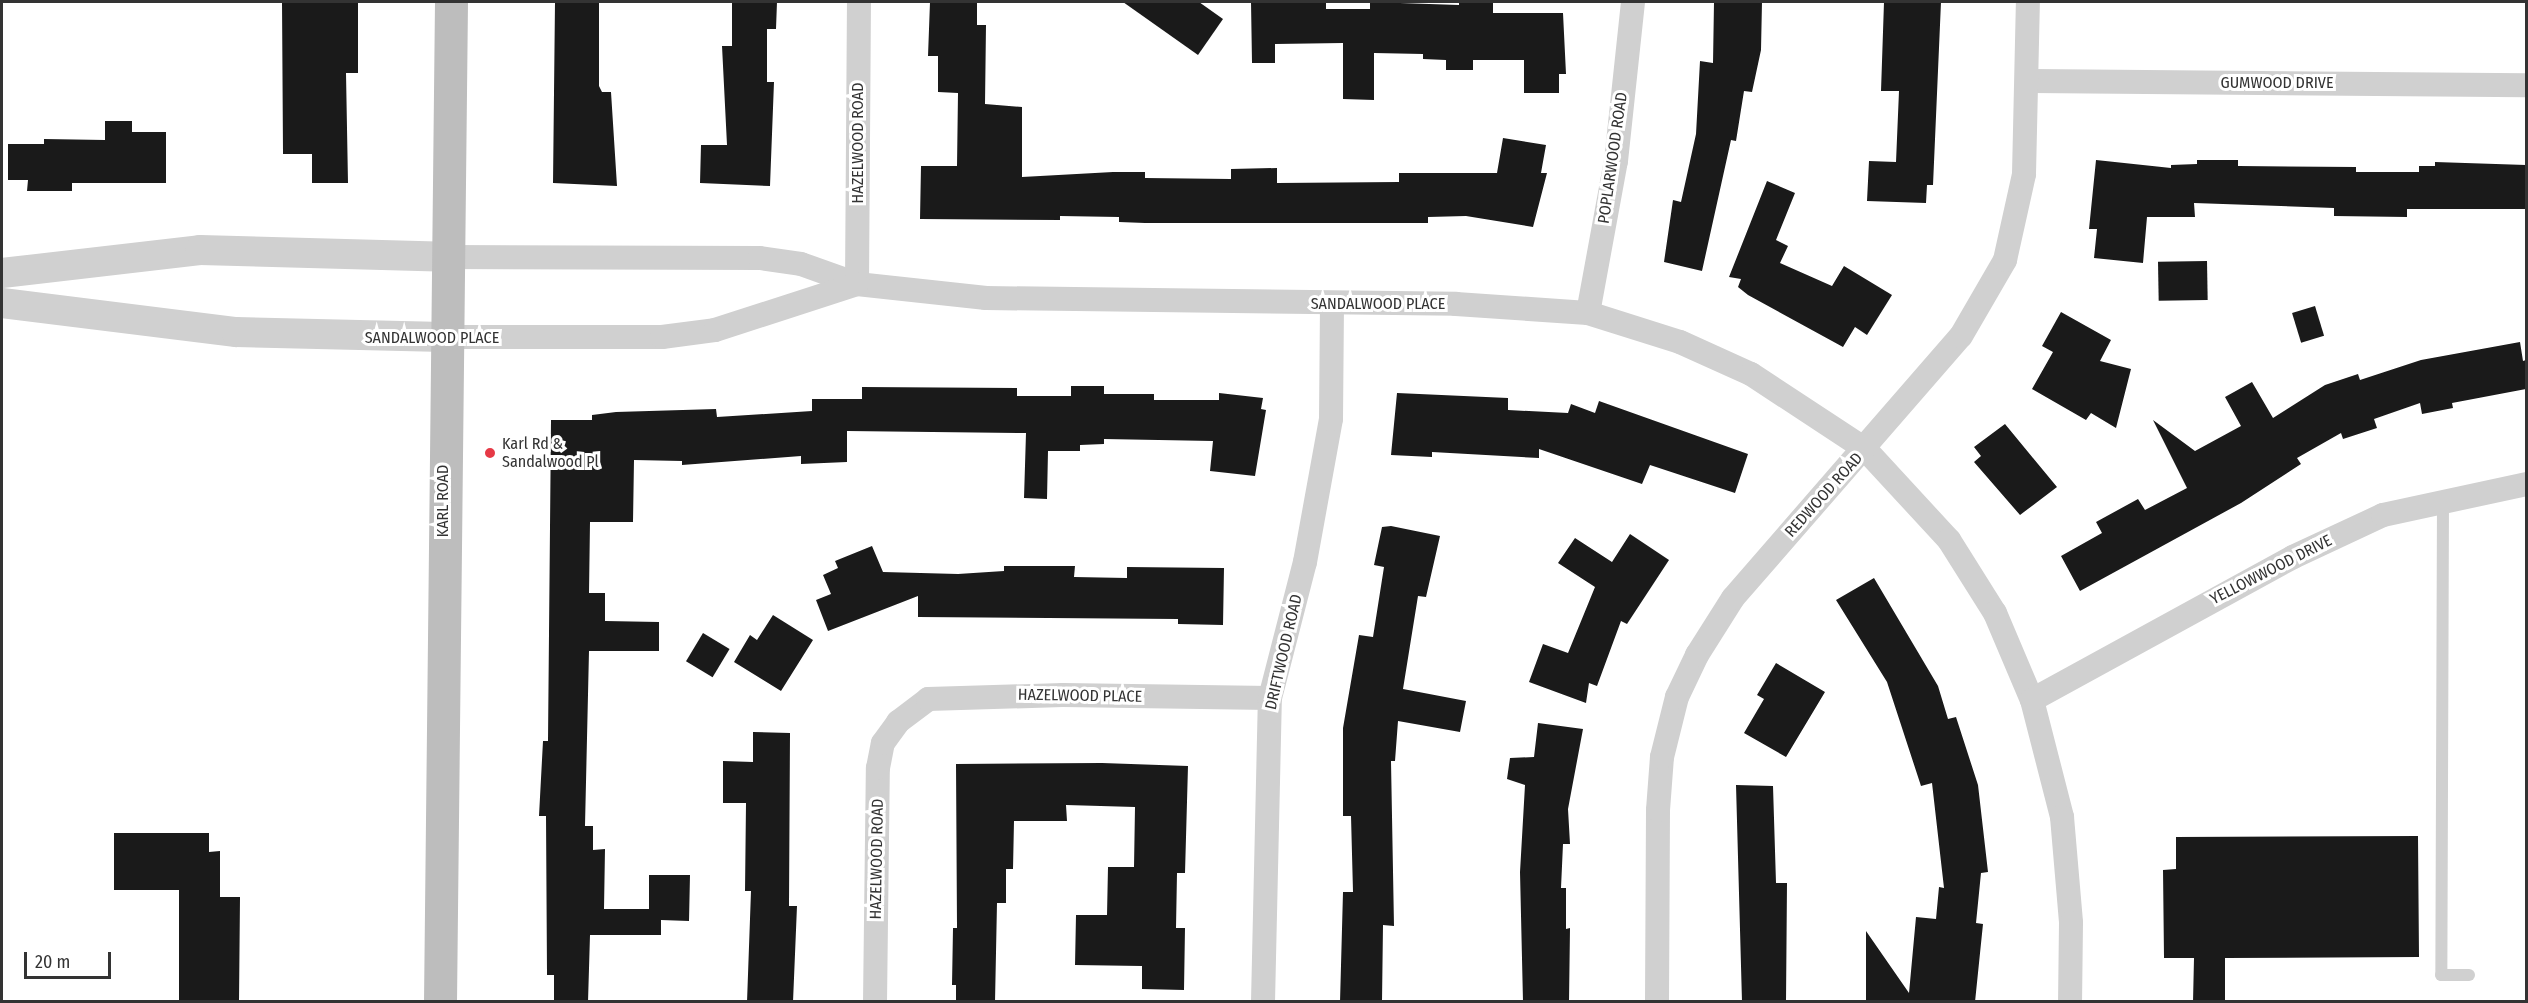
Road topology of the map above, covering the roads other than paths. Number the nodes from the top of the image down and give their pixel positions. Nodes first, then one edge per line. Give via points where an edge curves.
1 (451, 2) edge
2 (859, 2) edge
3 (1633, 2) edge
4 (2028, 2) edge
5 (2027, 81) junction
6 (2526, 85) edge
7 (446, 257) junction
8 (2, 273) edge
9 (857, 284) junction
10 (2, 303) edge
11 (1332, 305) junction
12 (1588, 313) junction
13 (444, 337) junction
14 (1865, 449) junction
15 (2526, 484) edge
16 (2443, 498) junction
17 (1270, 698) junction
18 (2032, 700) junction
19 (898, 722) joint
20 (2469, 975) dead end
21 (440, 1002) edge
22 (875, 1002) edge
23 (1263, 1002) edge
24 (1657, 1002) edge
25 (2070, 1002) edge

1 - 7 main road, KARL ROAD
2 - 9 street, HAZELWOOD ROAD
3 - 12 street, POPLARWOOD ROAD via 1616,161
4 - 5 street, REDWOOD ROAD
5 - 6 street, GUMWOOD DRIVE
5 - 14 street, REDWOOD ROAD via 2024,174 2005,260 1961,336
7 - 8 street, SANDALWOOD PLACE via 200,250
7 - 9 street, SANDALWOOD PLACE via 760,258 801,264
7 - 13 main road, KARL ROAD
9 - 11 street, SANDALWOOD PLACE via 986,298
9 - 13 street, SANDALWOOD PLACE via 715,330 662,337
10 - 13 street, SANDALWOOD PLACE via 236,332
11 - 12 street, SANDALWOOD PLACE via 1456,304
11 - 17 street, DRIFTWOOD ROAD via 1330,419 1305,562
12 - 14 street, SANDALWOOD PLACE via 1680,342 1751,374
13 - 21 main road, KARL ROAD
14 - 18 street, SANDALWOOD PLACE via 1949,540 1995,613
14 - 24 street, REDWOOD ROAD via 1733,598 1696,655 1677,697 1662,757
15 - 16 street, YELLOWWOOD DRIVE
16 - 18 street, YELLOWWOOD DRIVE via 2383,515 2293,556
16 - 20 lane via 2441,975
17 - 19 street, HAZELWOOD PLACE via 965,695 928,699
17 - 23 street, DRIFTWOOD ROAD
18 - 25 street, SANDALWOOD PLACE via 2062,817 2070,923
19 - 22 street, HAZELWOOD ROAD via 883,743 878,768

